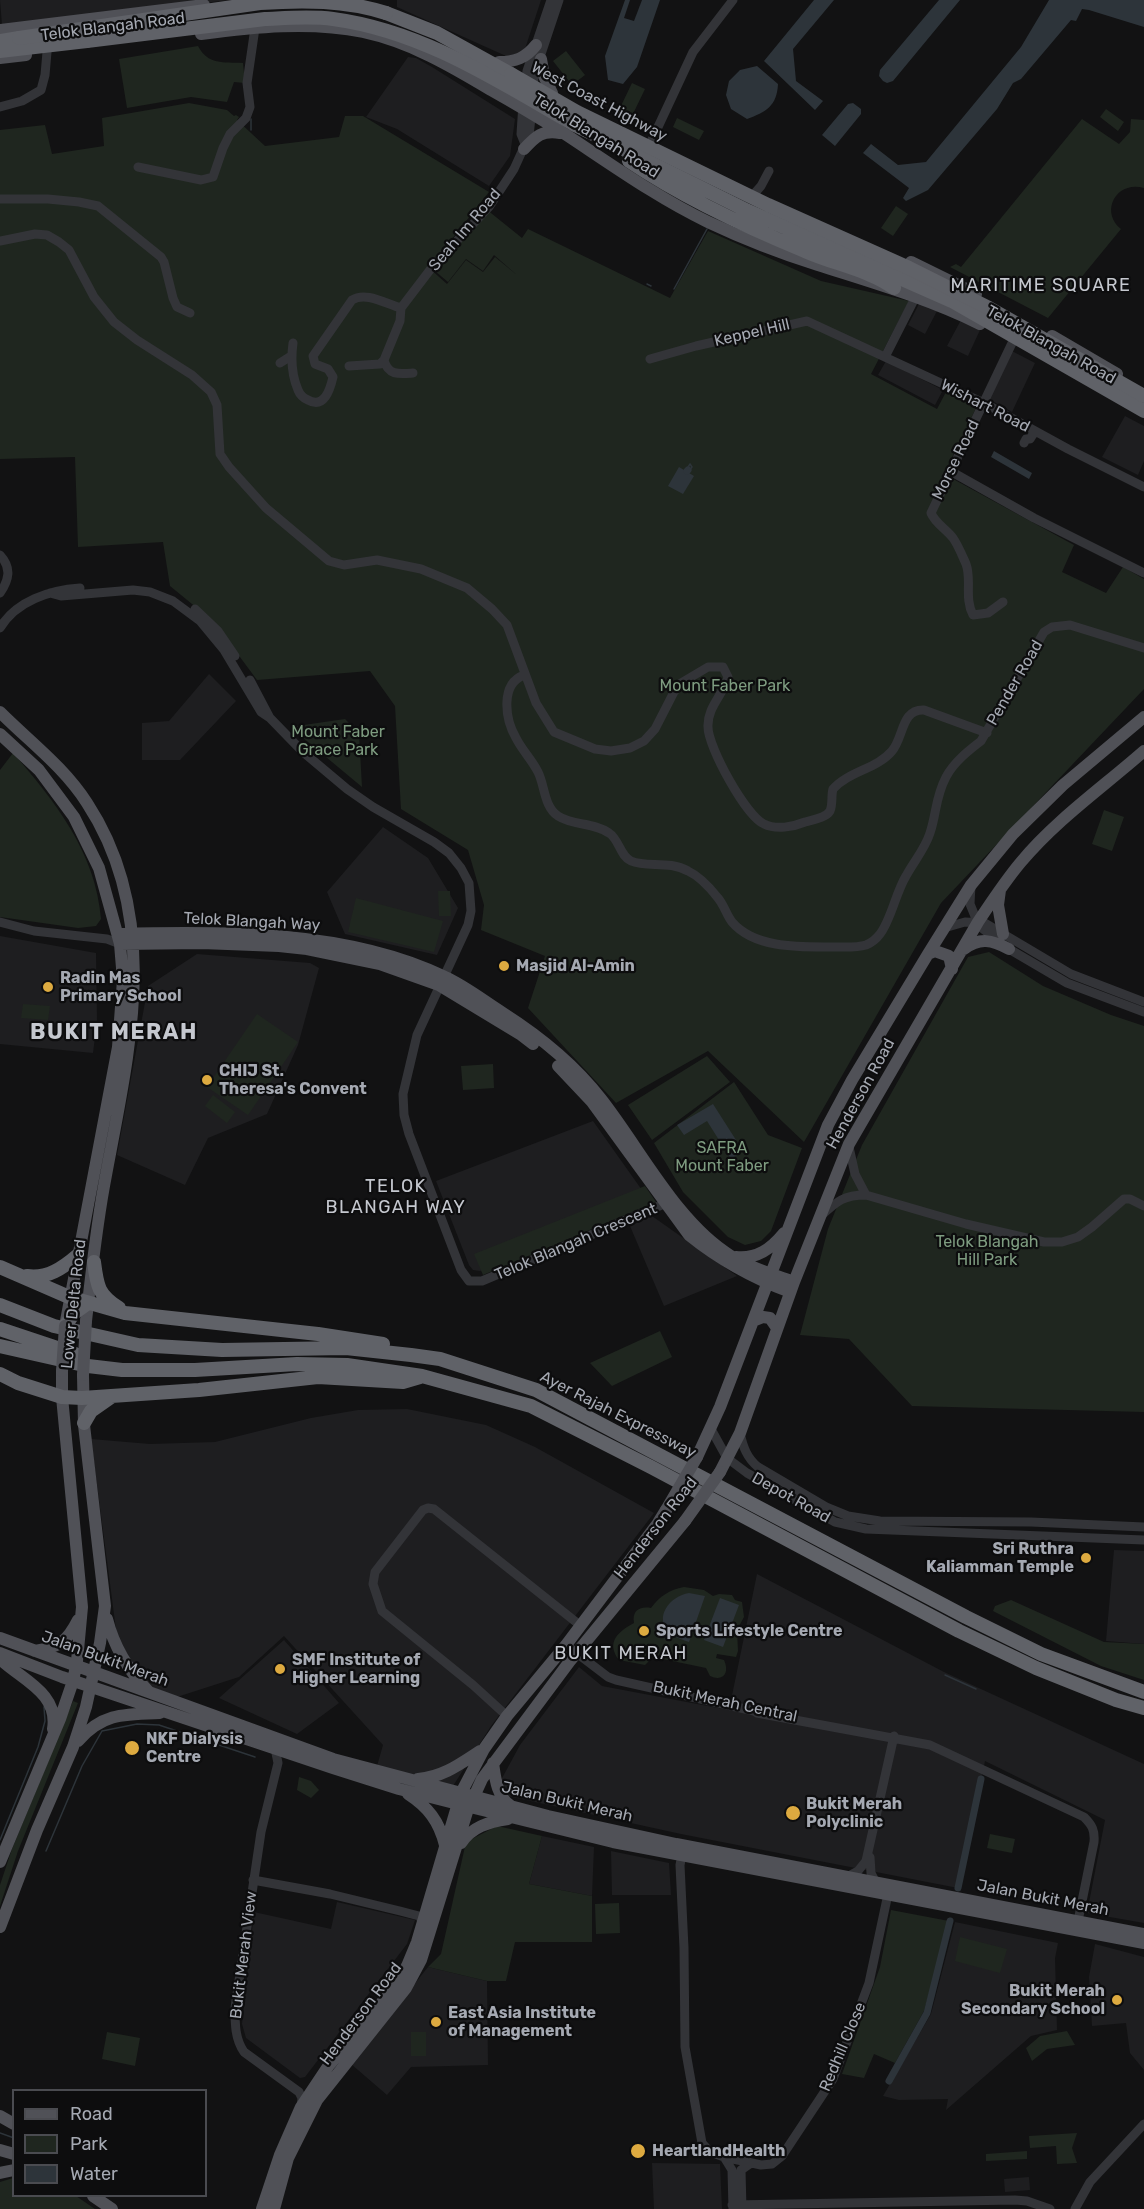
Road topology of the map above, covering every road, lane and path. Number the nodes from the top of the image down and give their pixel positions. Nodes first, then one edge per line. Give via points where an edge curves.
1 (248, 0) edge
2 (274, 0) edge
3 (285, 0) edge
4 (349, 0) edge
5 (733, 0) edge
6 (553, 1) edge
7 (220, 2) edge
8 (280, 26) junction
9 (255, 28) junction
10 (1, 32) edge
11 (215, 32) junction
12 (536, 45) junction
13 (0, 51) edge
14 (47, 52) junction
15 (0, 58) edge
16 (541, 59) junction
17 (499, 62) junction
18 (530, 80) junction
19 (552, 93) junction
20 (0, 107) edge
21 (527, 111) junction
22 (572, 124) junction
23 (651, 141) junction
24 (525, 147) junction
25 (138, 167) dead end
26 (769, 171) dead end
27 (759, 192) junction
28 (0, 199) edge
29 (0, 241) edge
30 (894, 288) junction
31 (916, 296) junction
32 (400, 308) junction
33 (190, 313) dead end
34 (1058, 340) junction
35 (1013, 341) junction
36 (293, 343) dead end
37 (291, 356) junction
38 (885, 357) junction
39 (650, 359) dead end
40 (384, 360) junction
41 (280, 363) dead end
42 (349, 366) dead end
43 (413, 373) dead end
44 (1144, 389) edge
45 (1144, 396) edge
46 (984, 403) junction
47 (1144, 411) edge
48 (1144, 417) edge
49 (1032, 430) junction
50 (1025, 441) dead end
51 (952, 472) junction
52 (1144, 487) edge
53 (0, 555) edge
54 (1144, 573) edge
55 (0, 593) edge
56 (1003, 602) dead end
57 (0, 628) edge
58 (1144, 648) edge
59 (524, 675) junction
60 (1, 713) edge
61 (1144, 717) edge
62 (987, 733) junction
63 (0, 734) edge
64 (1144, 751) edge
65 (91, 809) junction
66 (75, 819) junction
67 (971, 885) junction
68 (1001, 886) junction
69 (0, 922) edge
70 (978, 922) junction
71 (944, 928) junction
72 (1003, 934) junction
73 (116, 939) junction
74 (134, 939) junction
75 (163, 943) junction
76 (1009, 949) junction
77 (962, 951) junction
78 (928, 954) junction
79 (135, 968) junction
80 (952, 969) junction
81 (441, 981) junction
82 (1144, 1002) edge
83 (1144, 1012) edge
84 (849, 1144) junction
85 (866, 1195) junction
86 (670, 1202) junction
87 (1144, 1206) edge
88 (820, 1218) junction
89 (789, 1227) junction
90 (78, 1255) junction
91 (732, 1257) junction
92 (0, 1267) edge
93 (93, 1268) junction
94 (74, 1272) junction
95 (19, 1274) junction
96 (770, 1279) junction
97 (792, 1287) junction
98 (69, 1297) junction
99 (88, 1304) junction
100 (2, 1306) edge
101 (125, 1313) junction
102 (753, 1321) junction
103 (66, 1322) junction
104 (777, 1328) junction
105 (0, 1329) edge
106 (0, 1346) edge
107 (440, 1359) junction
108 (122, 1370) junction
109 (0, 1374) edge
110 (422, 1376) junction
111 (113, 1396) junction
112 (62, 1397) junction
113 (82, 1398) junction
114 (85, 1425) junction
115 (711, 1429) junction
116 (740, 1433) junction
117 (727, 1458) junction
118 (1144, 1527) edge
119 (1144, 1540) edge
120 (105, 1606) junction
121 (82, 1607) junction
122 (581, 1626) junction
123 (0, 1638) edge
124 (566, 1645) junction
125 (34, 1651) junction
126 (0, 1653) edge
127 (577, 1653) junction
128 (0, 1659) edge
129 (76, 1667) junction
130 (92, 1672) junction
131 (73, 1681) junction
132 (90, 1686) junction
133 (1144, 1692) edge
134 (150, 1693) junction
135 (1144, 1708) edge
136 (167, 1713) junction
137 (507, 1716) junction
138 (52, 1737) junction
139 (896, 1739) junction
140 (73, 1747) junction
141 (275, 1748) junction
142 (484, 1749) junction
143 (295, 1755) junction
144 (493, 1762) junction
145 (411, 1780) junction
146 (399, 1789) junction
147 (465, 1800) junction
148 (511, 1806) junction
149 (516, 1818) junction
150 (445, 1845) junction
151 (457, 1849) junction
152 (682, 1855) junction
153 (0, 1862) edge
154 (847, 1877) junction
155 (256, 1879) junction
156 (876, 1882) junction
157 (888, 1894) junction
158 (425, 1917) junction
159 (1077, 1926) junction
160 (0, 1927) edge
161 (1144, 1934) edge
162 (1144, 1943) edge
163 (315, 2085) junction
164 (302, 2107) junction
165 (1140, 2127) edge
166 (724, 2157) junction
167 (751, 2163) junction
168 (94, 2197) edge
169 (737, 2207) edge
170 (112, 2209) edge
171 (262, 2209) edge
172 (274, 2209) edge
173 (818, 2209) edge
174 (1036, 2209) edge
175 (1050, 2209) edge
176 (1074, 2209) edge

1 - 7 main road, Telok Blangah Road
2 - 8 street
3 - 8 street
4 - 17 main road, Telok Blangah Road via 415,18
5 - 23 street via 693,52
6 - 12 street
6 - 16 street
7 - 10 main road, Telok Blangah Road
7 - 11 main road via 223,27
8 - 9 main road, Telok Blangah Road
8 - 21 main road, Telok Blangah Road via 332,27 394,40 462,72
9 - 11 main road, Telok Blangah Road
9 - 25 street via 247,83 250,107 246,118 230,134 213,177 201,180
10 - 22 highway, West Coast Highway, bridge via 19,38 260,3 316,0 349,4 386,13 437,33
11 - 14 main road, Telok Blangah Road
12 - 17 main road via 520,59
12 - 18 street
13 - 22 highway, West Coast Highway, bridge via 265,19 333,19 388,31 445,52
14 - 15 main road, Telok Blangah Road
14 - 20 street via 40,90 22,101
16 - 18 street
16 - 19 main road
17 - 18 main road, Telok Blangah Road
18 - 19 main road, Telok Blangah Road
18 - 21 street
19 - 23 main road, Telok Blangah Road
21 - 22 main road, Telok Blangah Road
21 - 24 street via 521,134
22 - 24 main road via 540,133
22 - 30 highway via 708,208
22 - 30 main road, Telok Blangah Road via 656,194 717,226 797,258
22 - 34 highway via 592,127 657,162 821,237
22 - 45 highway, West Coast Highway, bridge via 909,268 989,308
22 - 47 highway, West Coast Highway via 748,211 952,301
23 - 27 main road, Telok Blangah Road
24 - 32 street, Seah Im Road via 489,207 433,266
26 - 27 street
27 - 34 main road, Telok Blangah Road via 938,274
28 - 33 street via 48,199 98,206 160,257 177,307
29 - 59 street via 47,235 69,250 94,297 114,322 212,392 217,405 220,454 266,508 322,556 336,564 377,560 421,569 467,588 507,625
30 - 31 main road, Telok Blangah Road
31 - 35 main road, Telok Blangah Road
31 - 38 street
32 - 37 street via 366,297 352,300 313,356 315,364 328,369 333,376 320,402 314,403 301,395
32 - 40 street, Seah Im Road via 400,321
34 - 44 main road, Telok Blangah Road
35 - 46 street, Morse Road
35 - 48 main road, Telok Blangah Road
36 - 37 street
37 - 41 street
38 - 39 street, Keppel Hill via 807,321
38 - 46 street, Wishart Road
40 - 42 street via 380,364
40 - 43 street via 391,372
46 - 49 street, Wishart Road
46 - 51 street, Morse Road
49 - 50 street via 1030,439
49 - 52 street, Wishart Road
51 - 54 street
51 - 56 street, Morse Road via 931,514 955,540 965,562 968,606 973,615 988,613
53 - 55 street via 6,561 8,574
57 - 81 street via 13,611 50,593 62,596 133,590 150,592 183,607 214,633 261,712 303,752 373,807 449,853 461,868 469,883 471,911
58 - 62 street, Pender Road via 1070,626 1052,627 1044,632
59 - 62 street via 554,732 578,744 611,751 644,741 655,729 674,692 692,675 708,667 723,667 728,677 709,718 710,741 747,808 769,826 801,824 828,813 833,789 849,775 890,754 913,711 924,710
59 - 62 street via 510,685 507,695 511,727 539,773 549,807 556,816 611,834 630,861 675,865 691,872 719,899 733,923 752,937 791,946 859,946 871,943 880,934 905,877 923,849 947,775
60 - 65 main road, Lower Delta Road via 65,774
61 - 67 main road, Henderson Road via 1054,793
63 - 66 main road, Lower Delta Road via 53,786
64 - 68 main road, Henderson Road via 1052,830
65 - 66 main road via 86,817
65 - 74 main road, Lower Delta Road via 122,879
66 - 73 main road, Lower Delta Road via 99,868
67 - 70 street via 970,904
67 - 71 main road, Henderson Road
68 - 70 main road, Henderson Road
68 - 72 main road via 998,905
69 - 73 street via 34,931
70 - 71 street
70 - 72 street
70 - 76 street
70 - 77 main road, Henderson Road
71 - 78 main road, Henderson Road
72 - 82 street via 1071,974
73 - 74 main road, Telok Blangah Way
73 - 90 main road, Lower Delta Road via 123,980 118,1047
74 - 75 main road, Telok Blangah Way
74 - 79 main road, Lower Delta Road
74 - 81 main road, Telok Blangah Way via 229,934 312,939 391,957
75 - 79 main road via 146,952
75 - 81 main road, Telok Blangah Way via 307,949
76 - 77 main road via 983,940
76 - 83 street via 1067,983
77 - 80 main road, Henderson Road
78 - 80 main road via 935,951 949,956
78 - 89 main road, Henderson Road via 828,1125
79 - 93 main road, Lower Delta Road via 133,1014
80 - 84 main road, Henderson Road
81 - 86 main road, Telok Blangah Way via 554,1062 592,1102
81 - 86 street, Telok Blangah Crescent via 413,1045 403,1094 404,1115 457,1260 469,1281 482,1281
84 - 85 street via 855,1174
84 - 88 main road, Henderson Road
85 - 87 street via 1044,1242 1078,1237 1124,1199
85 - 88 street via 840,1200
86 - 91 main road, Telok Blangah Way
86 - 96 main road, Telok Blangah Way via 689,1235 708,1251
88 - 97 main road, Henderson Road
89 - 91 main road via 764,1252 752,1257
89 - 96 main road, Henderson Road
90 - 94 main road, Lower Delta Road
90 - 95 highway via 66,1266 45,1275
91 - 96 main road, Telok Blangah Way
92 - 95 highway
93 - 94 main road via 84,1277
93 - 99 main road, Lower Delta Road
93 - 101 highway via 103,1296
94 - 98 main road, Lower Delta Road
95 - 98 highway
96 - 97 main road, Telok Blangah Way
96 - 102 main road, Henderson Road
97 - 104 main road, Henderson Road
98 - 99 highway
98 - 103 main road, Lower Delta Road
99 - 101 highway
99 - 103 highway
99 - 113 main road, Lower Delta Road, bridge
100 - 107 highway, Ayer Rajah Expressway via 54,1326 138,1345 222,1350 346,1348
101 - 107 highway via 346,1337 413,1349
102 - 104 main road via 770,1318
102 - 115 main road, Henderson Road
103 - 112 main road, Lower Delta Road, bridge
104 - 116 main road, Henderson Road
105 - 108 highway, Ayer Rajah Expressway
106 - 108 highway, Ayer Rajah Expressway
107 - 133 highway, Ayer Rajah Expressway via 536,1390 966,1617 1041,1654
108 - 110 highway, Ayer Rajah Expressway via 327,1364
109 - 112 highway
110 - 111 highway via 404,1382 318,1377
110 - 135 highway, Ayer Rajah Expressway via 531,1406 959,1631 1036,1668
111 - 113 highway
111 - 114 highway via 91,1411
112 - 113 highway
112 - 121 main road, Lower Delta Road
113 - 114 main road, Lower Delta Road
114 - 120 main road, Lower Delta Road
115 - 117 street, Depot Road
115 - 122 main road, Henderson Road, bridge via 658,1523
116 - 117 main road, Henderson Road
116 - 118 street, Depot Road via 745,1452 758,1467 848,1516 880,1521
117 - 119 street, Depot Road via 835,1522 866,1529
117 - 127 main road, Henderson Road, bridge via 685,1521
120 - 130 main road, Lower Delta Road
120 - 134 main road via 117,1651
121 - 125 main road via 66,1640 53,1648
121 - 129 main road, Lower Delta Road
122 - 124 main road, Henderson Road
122 - 137 street via 434,1509 423,1510 412,1522 375,1572 373,1584 382,1611
123 - 125 main road, Jalan Bukit Merah
124 - 127 street, Bukit Merah Central
124 - 137 main road, Henderson Road
125 - 129 main road, Jalan Bukit Merah
126 - 131 main road, Jalan Bukit Merah
127 - 139 street, Bukit Merah Central via 616,1680
127 - 144 main road, Henderson Road
128 - 138 main road via 50,1702 54,1716
129 - 130 main road, Jalan Bukit Merah
129 - 131 main road, Lower Delta Road
130 - 132 main road, Lower Delta Road
130 - 134 main road, Jalan Bukit Merah
131 - 132 main road, Jalan Bukit Merah
131 - 138 main road, Lower Delta Road
132 - 136 main road, Jalan Bukit Merah
132 - 140 main road, Lower Delta Road
134 - 145 main road, Jalan Bukit Merah via 333,1759
136 - 140 main road via 104,1719
136 - 141 main road, Jalan Bukit Merah
137 - 142 main road, Henderson Road
138 - 153 main road, Lower Delta Road
139 - 154 street via 866,1861
139 - 156 street via 870,1857
139 - 159 street, Bukit Merah Central via 941,1750 1084,1817 1091,1824 1094,1842
140 - 160 main road, Lower Delta Road
141 - 143 main road, Jalan Bukit Merah
141 - 155 street, Bukit Merah View via 277,1768 261,1832
142 - 145 main road via 439,1775
142 - 147 main road, Henderson Road
143 - 146 main road, Jalan Bukit Merah
143 - 155 street, Bukit Merah View via 280,1769
144 - 147 main road, Henderson Road
144 - 148 main road via 497,1786
145 - 147 main road, Jalan Bukit Merah
146 - 147 main road, Jalan Bukit Merah
146 - 150 main road via 434,1816
147 - 148 main road, Jalan Bukit Merah
147 - 149 main road, Jalan Bukit Merah
147 - 150 main road, Henderson Road
147 - 151 main road, Henderson Road
148 - 154 main road, Jalan Bukit Merah via 676,1844
149 - 151 main road via 480,1826
149 - 152 main road, Jalan Bukit Merah
150 - 158 main road, Henderson Road
151 - 172 main road, Henderson Road via 416,1971 317,2100 288,2158
152 - 157 main road, Jalan Bukit Merah
152 - 166 street, Redhill Close via 685,2047 702,2143 710,2152
154 - 156 main road, Jalan Bukit Merah
155 - 158 street, Bukit Merah View
155 - 163 street, Bukit Merah View via 239,2009 240,2038 247,2050 276,2073 301,2088
155 - 164 street, Bukit Merah View via 235,2008 237,2036 244,2052 299,2092
156 - 159 main road, Jalan Bukit Merah
157 - 159 main road, Jalan Bukit Merah
157 - 167 street, Redhill Close via 869,1983 833,2079 782,2156 772,2164
158 - 163 main road, Henderson Road via 402,1978
159 - 161 main road, Jalan Bukit Merah
159 - 162 main road, Jalan Bukit Merah
163 - 164 main road, Henderson Road
164 - 171 main road, Henderson Road
165 - 176 street via 1088,2180
166 - 167 street, Redhill Close
166 - 169 street via 732,2170
167 - 169 street via 741,2170
168 - 170 main road
169 - 175 street via 1015,2200
173 - 174 street via 1015,2205

